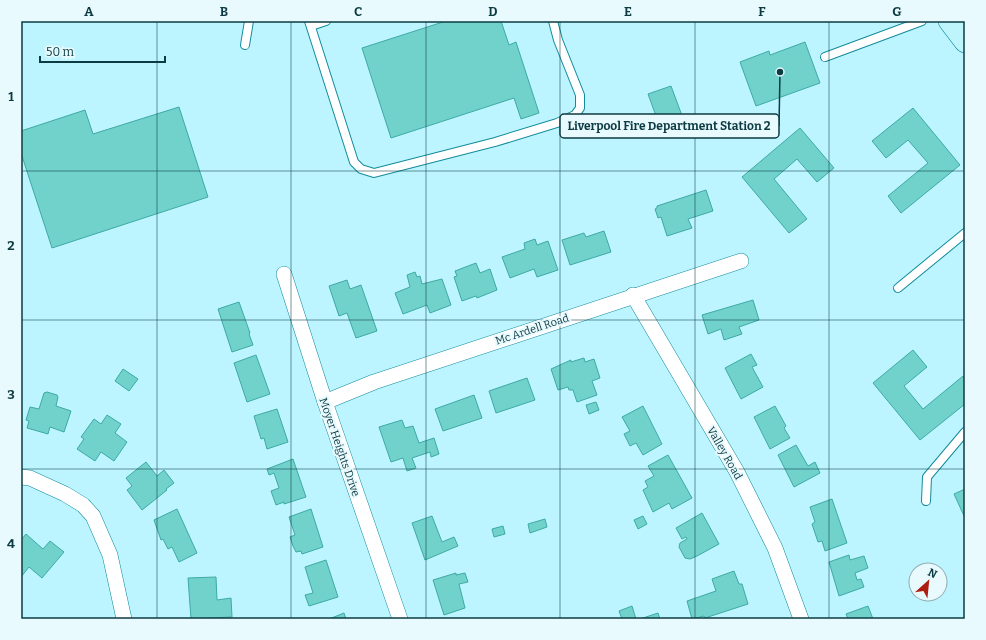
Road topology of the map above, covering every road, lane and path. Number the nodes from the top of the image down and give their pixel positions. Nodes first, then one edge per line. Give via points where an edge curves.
1 (249, 21) edge
2 (326, 21) edge
3 (553, 21) edge
4 (922, 21) edge
5 (949, 21) edge
6 (310, 23) edge
7 (965, 42) edge
8 (245, 45) dead end
9 (825, 57) dead end
10 (965, 233) edge
11 (741, 261) dead end
12 (284, 274) dead end
13 (898, 288) dead end
14 (633, 295) junction
15 (325, 402) junction
16 (965, 432) edge
17 (21, 477) edge
18 (926, 501) dead end
19 (124, 619) edge
20 (400, 619) edge
21 (800, 619) edge

1 - 8 lane
2 - 6 lane
3 - 6 lane via 580,95 580,108 575,115 495,142 374,173 361,169 354,162
4 - 9 lane
5 - 7 street
10 - 13 lane
11 - 14 street, Mc Ardell Road
12 - 15 street, Moyer Heights Drive
14 - 15 street, Mc Ardell Road via 374,382
14 - 21 street, Valley Road via 737,472 775,548
15 - 20 street, Moyer Heights Drive
16 - 18 lane via 927,477
17 - 19 street via 30,478 65,494 83,505 93,516 110,555

